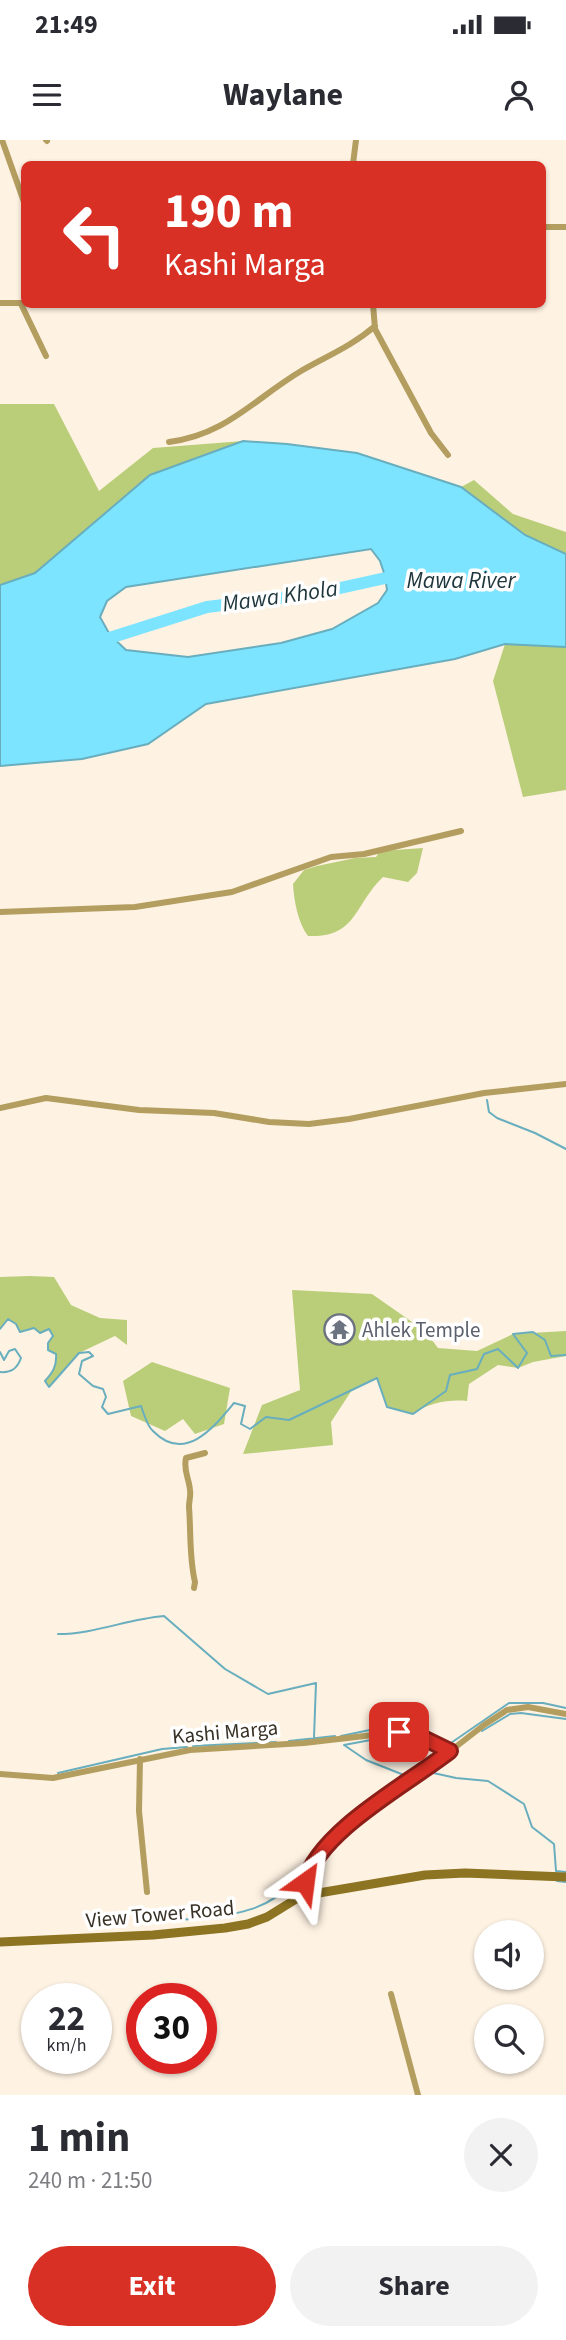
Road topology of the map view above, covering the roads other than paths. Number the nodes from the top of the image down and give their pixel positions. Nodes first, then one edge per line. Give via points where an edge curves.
1 (2, 140) edge
2 (356, 140) edge
3 (353, 161) edge
4 (21, 194) edge
5 (546, 227) edge
6 (566, 227) edge
7 (0, 303) edge
8 (21, 303) edge
9 (25, 308) edge
10 (373, 308) edge
11 (375, 326) junction
12 (46, 356) dead end
13 (169, 442) dead end
14 (448, 455) dead end
15 (461, 831) dead end
16 (0, 912) edge
17 (566, 1084) edge
18 (0, 1108) edge
19 (205, 1452) dead end
20 (194, 1588) dead end
21 (566, 1714) edge
22 (450, 1751) junction
23 (140, 1759) junction
24 (0, 1774) edge
25 (566, 1877) edge
26 (147, 1892) dead end
27 (301, 1896) junction
28 (0, 1941) edge
29 (391, 1994) dead end
30 (418, 2095) edge

1 - 4 street
2 - 3 street
5 - 6 street
7 - 8 street
9 - 12 street
10 - 11 street
11 - 13 street via 215,429 193,439
11 - 14 street via 431,433
15 - 16 street via 364,854 331,857 232,892 135,906
17 - 18 street via 309,1124 46,1098
19 - 20 street via 186,1458 184,1466 190,1490 188,1530
21 - 22 street via 528,1707 507,1710
22 - 23 street, Kashi Marga via 415,1734 399,1732 190,1750
22 - 27 street via 343,1828 309,1868
23 - 24 street, Kashi Marga via 53,1778
23 - 26 street via 139,1811
25 - 27 street, View Tower Road via 425,1875
27 - 28 street, View Tower Road via 248,1924 225,1928
29 - 30 street

